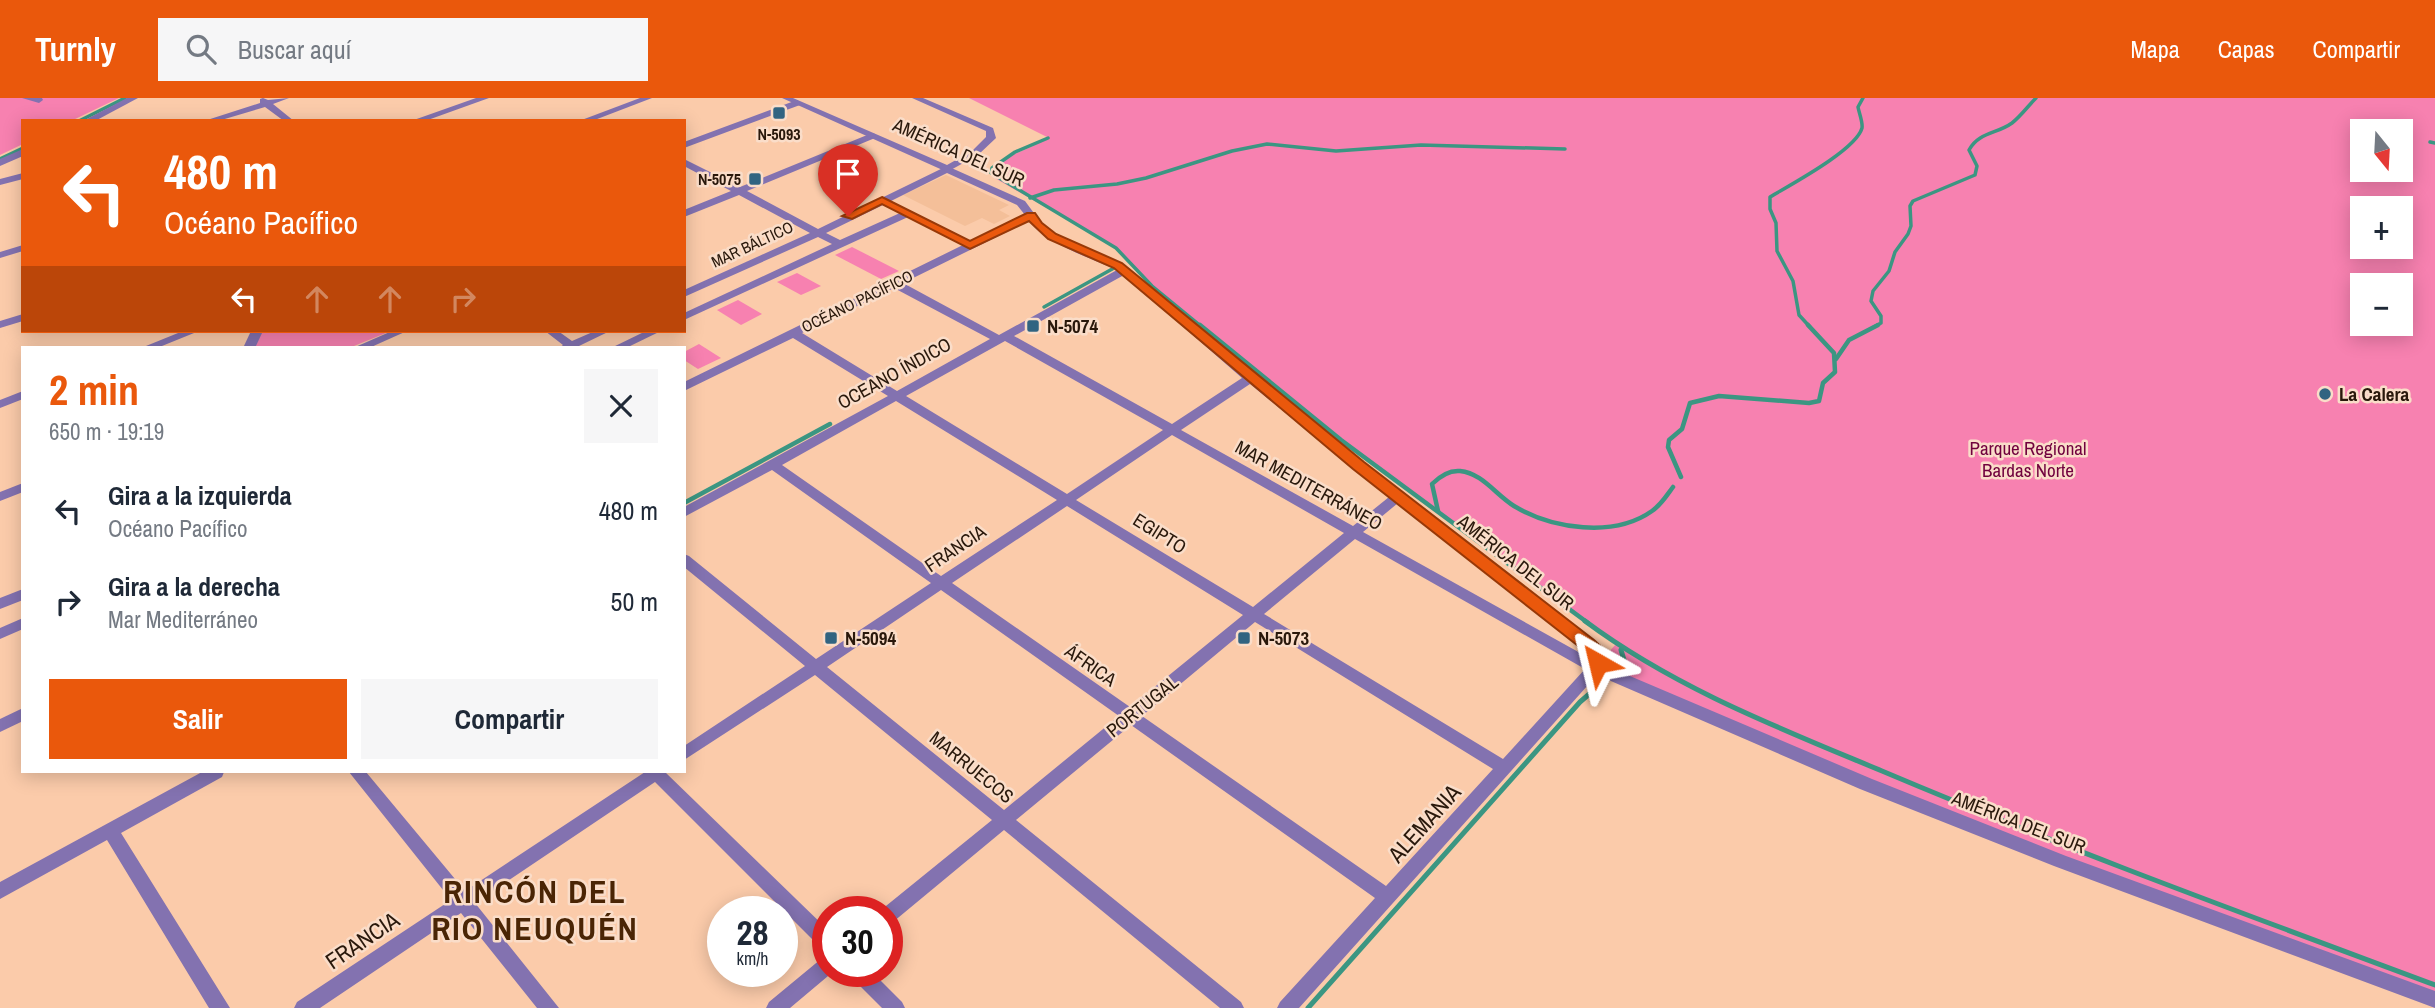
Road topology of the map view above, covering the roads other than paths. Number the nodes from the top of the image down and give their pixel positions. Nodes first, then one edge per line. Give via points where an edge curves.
1 (26, 98) edge
2 (134, 98) edge
3 (285, 98) edge
4 (485, 98) edge
5 (648, 98) edge
6 (786, 98) edge
7 (916, 98) edge
8 (39, 100) dead end
9 (262, 101) edge
10 (797, 103) junction
11 (91, 119) edge
12 (213, 119) edge
13 (287, 119) edge
14 (421, 119) edge
15 (589, 119) edge
16 (872, 136) junction
17 (686, 144) edge
18 (21, 153) edge
19 (0, 163) edge
20 (686, 163) edge
21 (947, 169) junction
22 (21, 177) edge
23 (0, 182) edge
24 (739, 191) junction
25 (882, 200) junction
26 (686, 213) edge
27 (908, 213) junction
28 (1031, 216) junction
29 (818, 233) junction
30 (841, 245) junction
31 (970, 245) junction
32 (21, 249) edge
33 (0, 255) edge
34 (1125, 270) junction
35 (894, 283) junction
36 (686, 293) edge
37 (686, 316) edge
38 (21, 318) edge
39 (0, 325) edge
40 (188, 333) edge
41 (396, 333) edge
42 (554, 333) edge
43 (600, 333) edge
44 (651, 333) edge
45 (794, 333) junction
46 (1001, 337) junction
47 (152, 346) edge
48 (364, 346) edge
49 (570, 346) edge
50 (573, 346) edge
51 (621, 346) edge
52 (1250, 377) junction
53 (686, 386) edge
54 (898, 394) junction
55 (21, 396) edge
56 (0, 404) edge
57 (1170, 429) junction
58 (772, 464) junction
59 (21, 488) edge
60 (2, 493) edge
61 (1398, 496) junction
62 (1067, 498) junction
63 (686, 512) edge
64 (1353, 532) junction
65 (686, 561) edge
66 (941, 582) junction
67 (21, 595) edge
68 (0, 604) edge
69 (1255, 614) junction
70 (21, 624) edge
71 (0, 634) edge
72 (815, 666) junction
73 (1595, 668) junction
74 (21, 715) edge
75 (1130, 716) junction
76 (0, 726) edge
77 (686, 753) edge
78 (1505, 768) junction
79 (213, 773) edge
80 (358, 773) edge
81 (655, 773) edge
82 (657, 773) edge
83 (1004, 820) junction
84 (110, 830) junction
85 (0, 891) edge
86 (1388, 897) junction
87 (463, 902) junction
88 (903, 903) edge
89 (812, 926) edge
90 (812, 978) edge
91 (874, 987) edge
92 (2435, 1000) edge
93 (220, 1008) edge
94 (304, 1008) edge
95 (549, 1008) edge
96 (776, 1008) edge
97 (895, 1008) edge
98 (1234, 1008) edge
99 (1287, 1008) edge

1 - 8 street
2 - 11 street
3 - 9 street
4 - 14 street
5 - 15 street
6 - 10 street, AMÉRICA DEL SUR
7 - 21 street, MAR BÁLTICO via 992,132 980,149
9 - 12 street
9 - 13 street
10 - 16 street, AMÉRICA DEL SUR
10 - 17 street
16 - 21 street, AMÉRICA DEL SUR
16 - 24 street
18 - 19 street
20 - 24 street
21 - 25 street, MAR BÁLTICO
21 - 28 street, AMÉRICA DEL SUR via 1021,203
22 - 23 street
24 - 26 street
24 - 29 street
25 - 27 street
25 - 29 street, MAR BÁLTICO
27 - 30 street, MAR BÁLTICO
27 - 31 street
28 - 31 street, OCÉANO PACÍFICO
28 - 34 street, AMÉRICA DEL SUR via 1052,236
29 - 30 street
29 - 36 street, MAR BÁLTICO
30 - 37 street, MAR BÁLTICO
31 - 35 street, OCÉANO PACÍFICO
32 - 33 street
34 - 46 street, OCEANO ÍNDICO
34 - 52 street, AMÉRICA DEL SUR
35 - 45 street, OCÉANO PACÍFICO
35 - 46 street, MAR MEDITERRÁNEO
38 - 39 street
40 - 47 street
41 - 48 street
42 - 49 street
43 - 50 street
44 - 51 street
45 - 53 street, OCÉANO PACÍFICO
45 - 54 street, EGIPTO
46 - 54 street, OCEANO ÍNDICO
46 - 57 street, MAR MEDITERRÁNEO
52 - 57 street, FRANCIA
52 - 61 street, AMÉRICA DEL SUR
54 - 58 street, OCEANO ÍNDICO
54 - 62 street, EGIPTO
55 - 56 street
57 - 62 street, FRANCIA
57 - 64 street, MAR MEDITERRÁNEO
58 - 63 street, OCEANO ÍNDICO
58 - 66 street, ÁFRICA
59 - 60 street
61 - 64 street, PORTUGAL
61 - 73 street, AMÉRICA DEL SUR via 1593,648 1599,658
62 - 66 street, FRANCIA
62 - 69 street, EGIPTO
64 - 69 street, PORTUGAL
64 - 73 street, MAR MEDITERRÁNEO
65 - 72 street, MARRUECOS
66 - 72 street, FRANCIA
66 - 75 street, ÁFRICA
67 - 68 street
69 - 75 street, PORTUGAL
69 - 78 street, EGIPTO
70 - 71 street
72 - 77 street, FRANCIA
72 - 83 street, MARRUECOS
73 - 78 street, ALEMANIA
73 - 92 street, AMÉRICA DEL SUR via 2048,856
74 - 76 street
75 - 83 street, PORTUGAL
75 - 86 street, ÁFRICA
78 - 86 street, ALEMANIA
79 - 84 street
80 - 87 street
81 - 87 street, FRANCIA
82 - 89 street
83 - 88 street, PORTUGAL
83 - 98 street, MARRUECOS
84 - 85 street
84 - 93 street
86 - 99 street, ALEMANIA
87 - 94 street, FRANCIA
87 - 95 street
90 - 96 street
91 - 97 street

